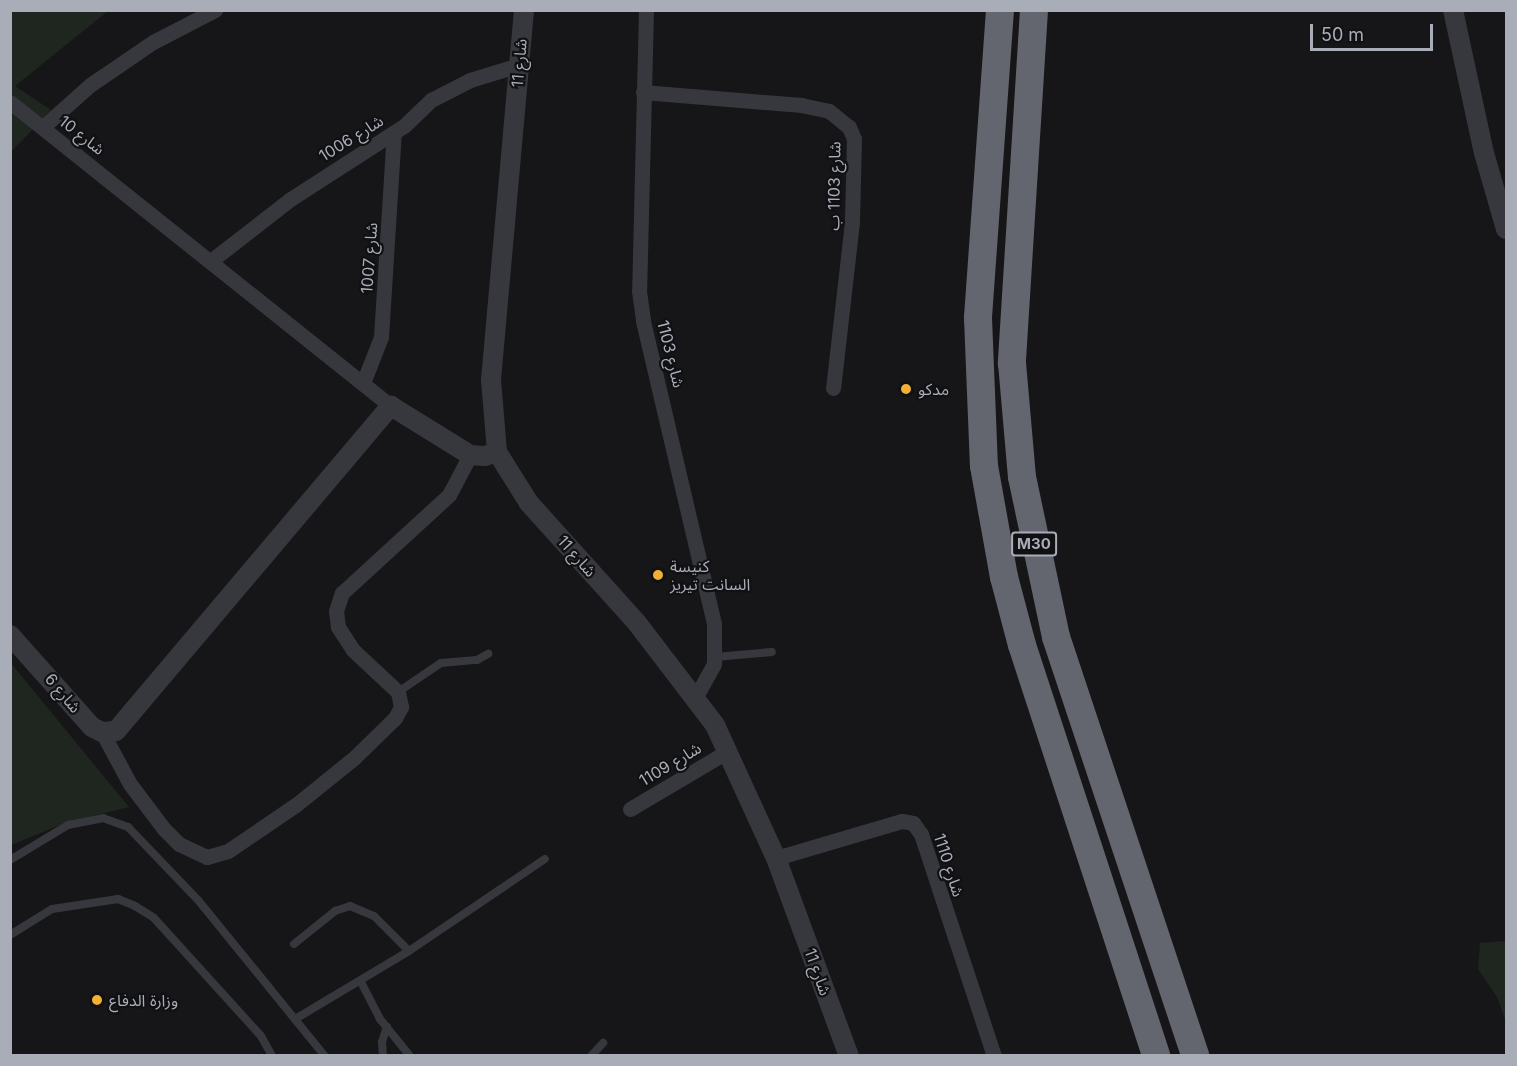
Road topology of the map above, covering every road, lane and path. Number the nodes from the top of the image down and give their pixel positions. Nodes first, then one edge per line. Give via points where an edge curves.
1 (215, 10) edge
2 (524, 10) edge
3 (646, 10) edge
4 (1000, 10) edge
5 (1034, 10) edge
6 (1453, 10) edge
7 (192, 16) edge
8 (519, 65) junction
9 (643, 92) junction
10 (10, 102) edge
11 (43, 128) junction
12 (394, 132) junction
13 (1506, 229) edge
14 (212, 260) junction
15 (363, 383) junction
16 (833, 388) dead end
17 (391, 406) junction
18 (497, 452) junction
19 (470, 455) junction
20 (10, 635) edge
21 (772, 652) dead end
22 (488, 654) dead end
23 (715, 657) junction
24 (398, 692) junction
25 (696, 697) junction
26 (102, 732) junction
27 (728, 751) junction
28 (630, 809) dead end
29 (776, 858) junction
30 (545, 859) dead end
31 (10, 860) edge
32 (10, 935) edge
33 (294, 944) dead end
34 (409, 951) junction
35 (361, 982) junction
36 (297, 1018) junction
37 (387, 1027) junction
38 (603, 1043) dead end
39 (272, 1056) edge
40 (325, 1056) edge
41 (383, 1056) edge
42 (410, 1056) edge
43 (591, 1056) edge
44 (849, 1056) edge
45 (994, 1056) edge
46 (1156, 1056) edge
47 (1195, 1056) edge

1 - 7 street
2 - 8 street, شارع 11
3 - 9 street, شارع 1103
4 - 46 highway, M30 via 978,318 984,466 1004,577 1022,645
5 - 47 highway, M30 via 1012,363 1022,477 1056,637
6 - 13 street via 1484,153
7 - 11 street via 90,85
8 - 12 street, شارع 1006 via 450,89
8 - 18 street, شارع 11 via 491,380
9 - 16 street, شارع 1103 ب via 801,105 829,111 849,127 854,139 852,222
9 - 23 street, شارع 1103 via 639,291 714,624
10 - 11 street, شارع 10
11 - 14 street, شارع 10
12 - 14 street, شارع 1006 via 289,200
12 - 15 street, شارع 1007 via 381,337
14 - 15 street, شارع 10
15 - 17 street, شارع 10
17 - 19 street
17 - 26 street via 121,726
18 - 19 street
18 - 25 street, شارع 11 via 529,503 637,623
19 - 24 street via 448,495 342,593 336,611 338,627 354,650
20 - 26 street, شارع 6 via 92,727
21 - 23 lane
22 - 24 lane via 477,660 441,663
23 - 25 street, شارع 1103
24 - 26 street via 400,707 395,717 355,757 239,845 211,858 179,844 164,829 130,784
25 - 27 street, شارع 11
27 - 28 street, شارع 1109
27 - 29 street, شارع 11
29 - 44 street, شارع 11
29 - 45 street, شارع 1110 via 902,821 913,822
30 - 34 lane
31 - 36 lane via 68,825 103,818 128,827 158,854
32 - 39 lane via 51,909 118,899 135,906 162,927 261,1036
33 - 34 lane via 334,911 350,906 374,916
34 - 35 lane
35 - 36 lane
35 - 37 lane
36 - 40 lane
37 - 41 lane
37 - 42 lane
38 - 43 lane

